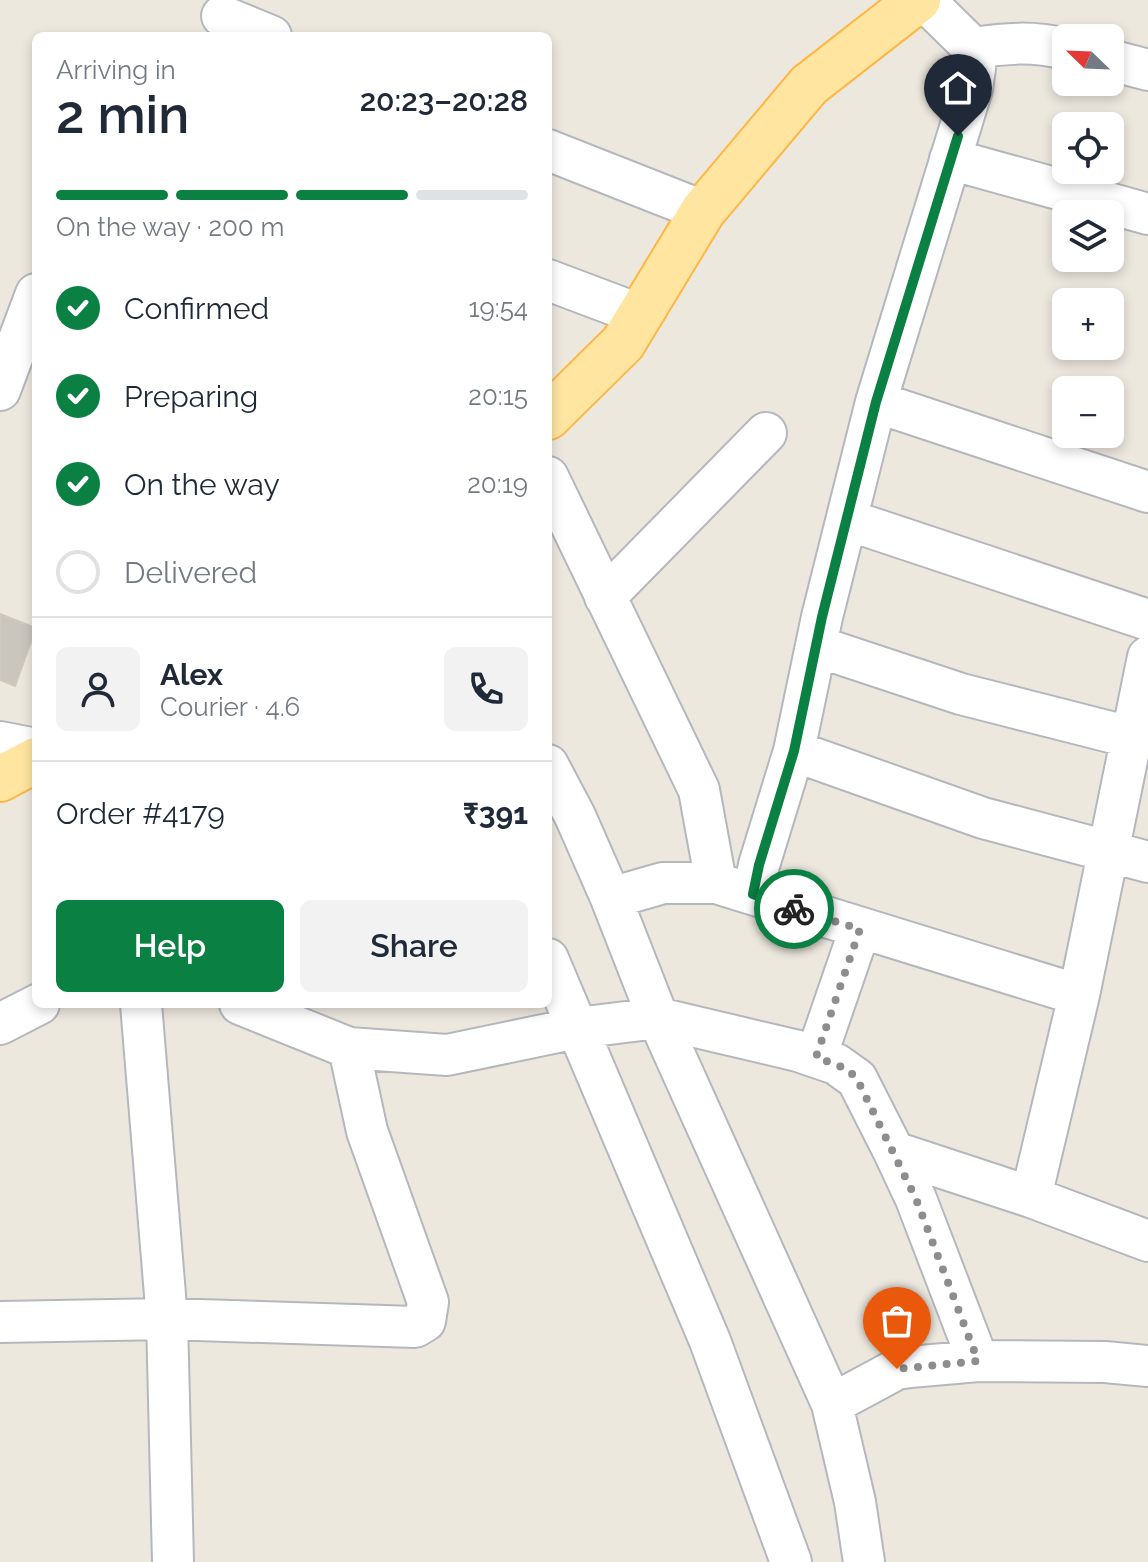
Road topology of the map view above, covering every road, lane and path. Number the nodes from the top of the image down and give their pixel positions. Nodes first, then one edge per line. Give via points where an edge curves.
1 (921, 0) edge
2 (222, 16) dead end
3 (261, 32) edge
4 (1052, 46) edge
5 (973, 48) junction
6 (1124, 64) edge
7 (1148, 70) edge
8 (552, 152) edge
9 (950, 159) junction
10 (703, 211) junction
11 (1148, 214) edge
12 (552, 282) edge
13 (32, 305) edge
14 (641, 315) junction
15 (0, 390) edge
16 (876, 402) junction
17 (552, 413) edge
18 (766, 433) dead end
19 (552, 485) edge
20 (1148, 492) edge
21 (848, 520) junction
22 (605, 597) junction
23 (1148, 620) edge
24 (816, 646) junction
25 (1148, 657) edge
26 (1130, 737) junction
27 (794, 751) junction
28 (552, 773) edge
29 (1107, 853) junction
30 (1148, 862) edge
31 (734, 889) junction
32 (611, 898) junction
33 (860, 929) junction
34 (552, 969) edge
35 (1079, 995) junction
36 (32, 1008) edge
37 (141, 1008) edge
38 (250, 1008) edge
39 (658, 1018) junction
40 (0, 1024) edge
41 (577, 1028) junction
42 (349, 1048) junction
43 (816, 1057) junction
44 (894, 1152) junction
45 (1031, 1197) junction
46 (1148, 1241) edge
47 (167, 1319) junction
48 (0, 1322) edge
49 (978, 1361) junction
50 (1148, 1366) edge
51 (832, 1404) junction
52 (173, 1562) edge
53 (791, 1562) edge
54 (864, 1562) edge

1 - 5 street
1 - 10 main road via 809,85
2 - 3 street
4 - 5 street via 1015,42
5 - 9 street via 972,89
6 - 7 street
8 - 10 street
9 - 11 street
9 - 16 street
10 - 14 main road
12 - 14 street
13 - 15 street
14 - 17 main road via 623,343
16 - 20 street
16 - 21 street
18 - 22 street
19 - 22 street
21 - 23 street
21 - 24 street
22 - 31 street via 699,790
24 - 26 street via 961,694
24 - 27 street
25 - 26 street
26 - 29 street
27 - 29 street via 983,818
27 - 31 street via 759,865
28 - 32 street
29 - 30 street
29 - 35 street
31 - 32 street via 663,883
31 - 33 street
32 - 39 street
33 - 35 street
33 - 43 street
34 - 41 street
35 - 45 street
36 - 40 street
37 - 47 street
38 - 42 street
39 - 41 street
39 - 43 street
39 - 51 street
41 - 42 street via 447,1055
41 - 53 street via 710,1341
42 - 47 street via 367,1131 428,1302 425,1321 415,1327
43 - 44 street via 847,1069 857,1079
44 - 45 street
44 - 49 street
45 - 46 street
47 - 48 street
47 - 52 street
49 - 50 street
49 - 51 street via 897,1369
51 - 54 street

